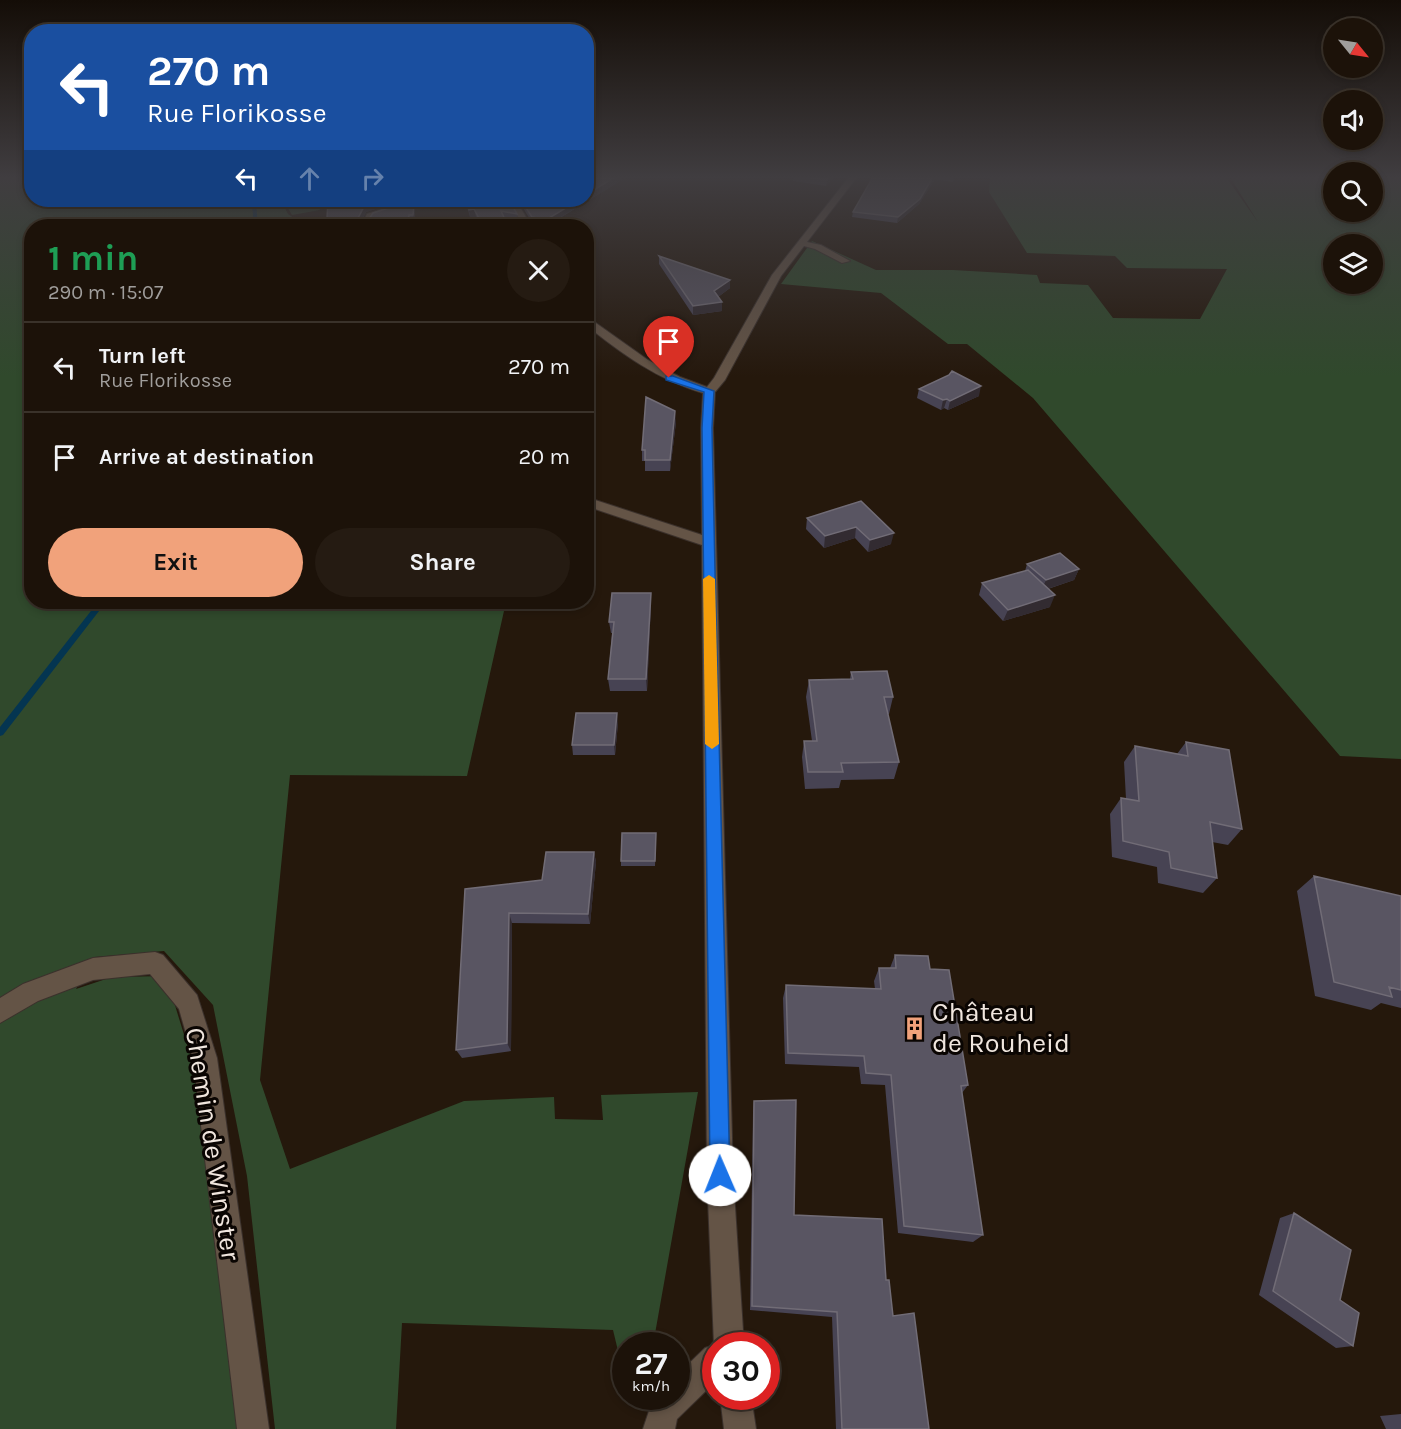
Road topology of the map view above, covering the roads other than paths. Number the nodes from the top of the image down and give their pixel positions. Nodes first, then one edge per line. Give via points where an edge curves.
1 (801, 243) edge
2 (804, 244) edge
3 (845, 261) dead end
4 (594, 325) edge
5 (709, 391) junction
6 (594, 504) edge
7 (709, 542) junction
8 (0, 1011) edge
9 (728, 1332) edge
10 (702, 1373) edge
11 (737, 1410) edge
12 (253, 1429) edge
13 (659, 1429) edge
14 (740, 1429) edge

1 - 5 street via 777,275 719,380
2 - 3 street
4 - 5 street via 669,378
5 - 7 street
6 - 7 street
7 - 9 street via 720,1163
8 - 12 street, Chemin de Winster via 31,992 93,969 155,963 189,1003 205,1058
10 - 13 street via 664,1410
11 - 14 street

